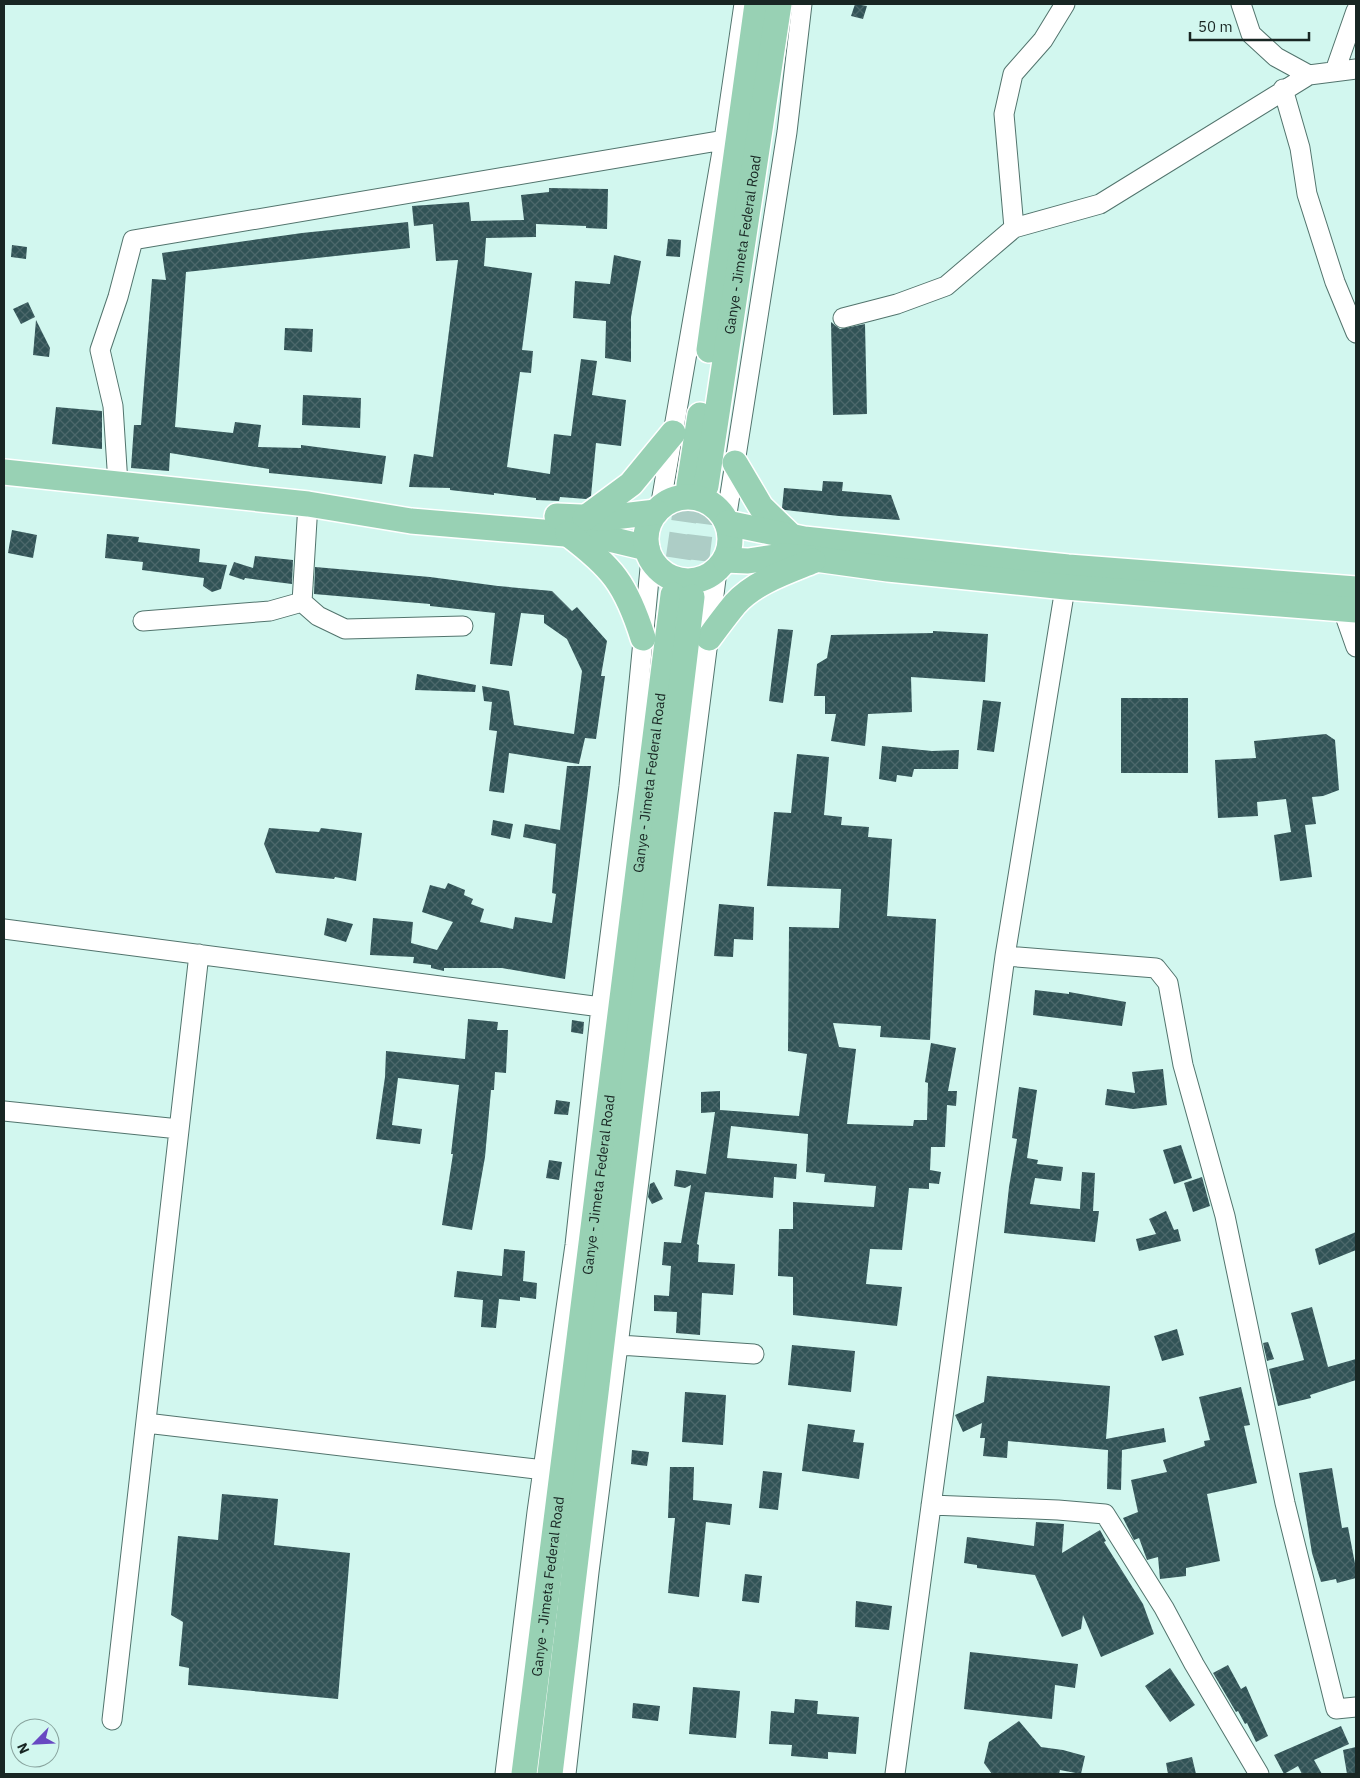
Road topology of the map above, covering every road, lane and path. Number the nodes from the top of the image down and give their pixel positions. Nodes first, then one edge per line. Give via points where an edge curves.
1 (744, 4) edge
2 (757, 4) edge
3 (779, 4) edge
4 (802, 4) edge
5 (1065, 4) edge
6 (1241, 4) edge
7 (1356, 11) edge
8 (1356, 69) edge
9 (1336, 72) junction
10 (1308, 75) junction
11 (1283, 89) junction
12 (724, 140) junction
13 (1014, 228) junction
14 (843, 318) dead end
15 (1356, 333) edge
16 (673, 433) junction
17 (735, 463) junction
18 (4, 472) edge
19 (118, 484) junction
20 (308, 504) junction
21 (658, 510) junction
22 (726, 522) junction
23 (577, 526) junction
24 (792, 537) junction
25 (649, 553) junction
26 (816, 559) junction
27 (721, 565) junction
28 (1067, 577) junction
29 (302, 602) junction
30 (1352, 603) edge
31 (143, 620) dead end
32 (463, 626) dead end
33 (643, 638) junction
34 (708, 638) junction
35 (1356, 647) edge
36 (4, 929) edge
37 (199, 954) junction
38 (1005, 956) junction
39 (601, 1007) junction
40 (4, 1110) edge
41 (179, 1129) junction
42 (619, 1345) junction
43 (754, 1354) dead end
44 (146, 1423) junction
45 (544, 1470) junction
46 (931, 1505) junction
47 (1356, 1707) edge
48 (112, 1720) dead end
49 (505, 1774) edge
50 (524, 1774) edge
51 (550, 1774) edge
52 (566, 1774) edge
53 (895, 1774) edge
54 (1258, 1774) edge

1 - 12 street
2 - 3 main road, Ganye - Jimeta Federal Road via 697,485
4 - 17 street via 787,132
5 - 13 street via 1043,40 1012,74 1004,114
6 - 10 street via 1251,34 1276,57
7 - 9 street
8 - 9 street
9 - 10 street
10 - 11 street
11 - 13 street via 1100,204
11 - 15 street via 1300,148 1307,194 1335,282
12 - 16 street
12 - 19 street via 133,240 100,350 112,406
13 - 14 street via 946,286 898,304
16 - 21 street
16 - 23 main road via 631,484
17 - 22 street
17 - 24 main road via 761,507
18 - 19 main road
19 - 20 main road
20 - 23 main road via 411,521
20 - 29 street
21 - 22 main road via 674,500 690,497 711,504
21 - 23 main road
21 - 25 main road via 648,526
22 - 24 main road
22 - 27 main road via 730,542
23 - 25 main road
23 - 33 main road via 633,605
24 - 28 main road
25 - 27 main road via 665,575 675,580 697,581
25 - 33 street
26 - 27 main road via 782,556
26 - 28 main road via 888,570
26 - 34 main road via 762,583 746,595
27 - 34 street
28 - 30 main road
28 - 38 street
29 - 31 street via 270,610
29 - 32 street via 318,616 345,629
30 - 35 street
33 - 39 street
34 - 42 street
36 - 37 street
37 - 39 street
37 - 41 street
38 - 46 street
38 - 47 street via 1156,968 1168,983 1183,1065 1225,1216 1285,1503 1336,1709
39 - 45 street via 575,1245
40 - 41 street
41 - 44 street
42 - 43 street
42 - 52 street
44 - 45 street
44 - 48 street
45 - 49 street
46 - 53 street
46 - 54 street via 1105,1514 1164,1608
50 - 51 main road, Ganye - Jimeta Federal Road via 683,596

